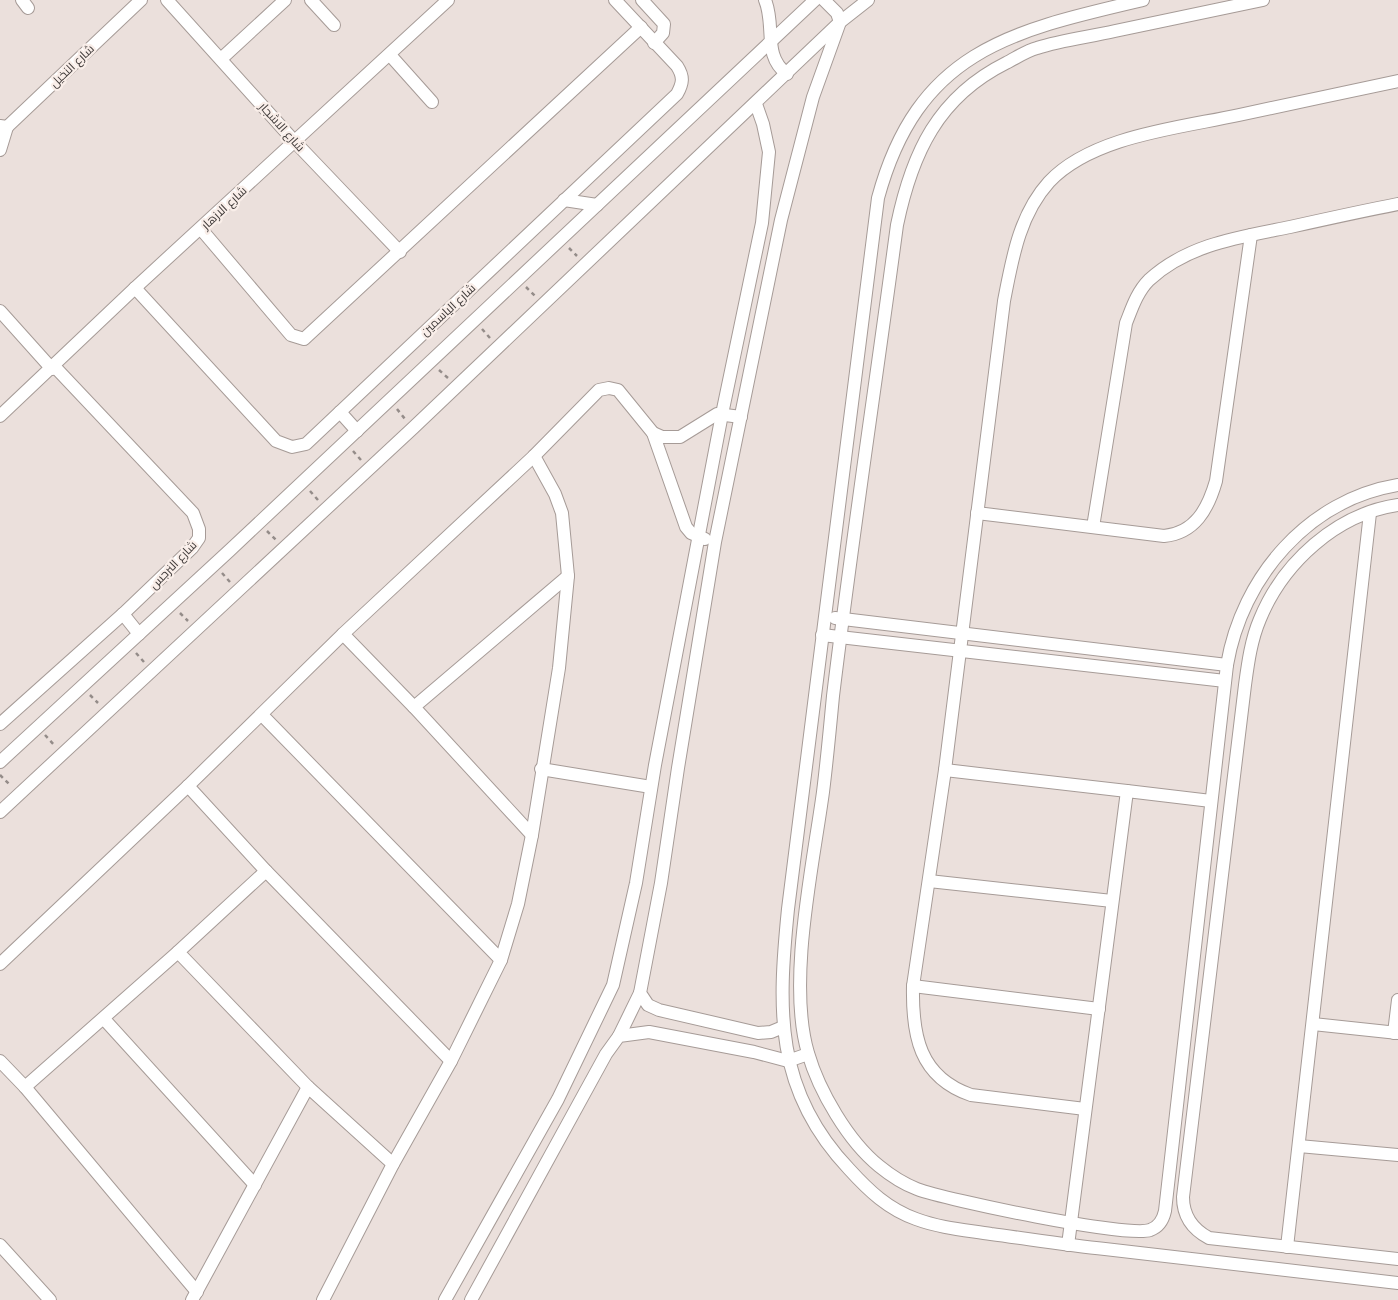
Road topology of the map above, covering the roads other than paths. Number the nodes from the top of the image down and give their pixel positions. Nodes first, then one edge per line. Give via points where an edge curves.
1 (141, 0) edge
2 (167, 0) edge
3 (285, 0) edge
4 (311, 0) edge
5 (448, 0) edge
6 (615, 0) edge
7 (642, 0) edge
8 (765, 0) edge
9 (816, 0) edge
10 (824, 0) edge
11 (868, 0) edge
12 (1143, 0) edge
13 (1263, 0) edge
14 (840, 22) junction
15 (334, 25) dead end
16 (641, 27) junction
17 (654, 43) junction
18 (770, 44) junction
19 (390, 55) junction
20 (221, 59) junction
21 (787, 74) junction
22 (1398, 81) edge
23 (432, 102) dead end
24 (756, 104) junction
25 (4, 126) edge
26 (295, 142) junction
27 (0, 150) edge
28 (564, 200) junction
29 (1398, 204) edge
30 (597, 205) junction
31 (200, 229) junction
32 (1251, 235) junction
33 (400, 252) junction
34 (135, 288) junction
35 (0, 311) edge
36 (53, 367) junction
37 (854, 390) junction
38 (874, 394) junction
39 (340, 412) junction
40 (722, 414) junction
41 (0, 416) edge
42 (741, 417) junction
43 (357, 431) junction
44 (653, 434) junction
45 (534, 456) junction
46 (1398, 485) edge
47 (1398, 505) edge
48 (977, 513) junction
49 (1370, 513) junction
50 (1093, 527) junction
51 (698, 537) junction
52 (715, 542) junction
53 (568, 576) junction
54 (123, 614) junction
55 (824, 616) junction
56 (844, 620) junction
57 (961, 633) junction
58 (140, 634) junction
59 (343, 634) junction
60 (822, 635) junction
61 (841, 637) junction
62 (959, 649) junction
63 (1227, 665) junction
64 (1225, 681) junction
65 (414, 707) junction
66 (262, 715) junction
67 (0, 724) edge
68 (0, 762) edge
69 (655, 764) junction
70 (1215, 767) junction
71 (678, 768) junction
72 (542, 769) junction
73 (1235, 769) junction
74 (945, 770) junction
75 (188, 786) junction
76 (651, 788) junction
77 (1127, 791) junction
78 (1211, 800) junction
79 (0, 812) edge
80 (532, 835) junction
81 (266, 871) junction
82 (929, 881) junction
83 (1112, 901) junction
84 (178, 952) junction
85 (501, 960) junction
86 (0, 964) edge
87 (913, 986) junction
88 (640, 993) junction
89 (1398, 1000) edge
90 (1099, 1009) junction
91 (104, 1019) junction
92 (1313, 1024) junction
93 (783, 1028) junction
94 (1396, 1033) edge
95 (619, 1036) junction
96 (808, 1054) junction
97 (0, 1061) edge
98 (452, 1061) junction
99 (788, 1061) junction
100 (25, 1087) junction
101 (308, 1087) junction
102 (1085, 1109) junction
103 (1299, 1146) junction
104 (1398, 1154) edge
105 (393, 1164) junction
106 (255, 1185) junction
107 (1071, 1223) junction
108 (0, 1245) edge
109 (1068, 1245) junction
110 (1287, 1247) junction
111 (1398, 1259) edge
112 (1398, 1283) edge
113 (194, 1296) edge
114 (50, 1300) edge
115 (323, 1300) edge
116 (445, 1300) edge
117 (471, 1300) edge

1 - 25 street, شارع النخيل
2 - 20 street, شارع الاشجار
3 - 20 street
4 - 15 street
5 - 19 street, شارع الازهار
6 - 16 street, شارع الياسمين
7 - 17 street via 664,24 663,33
8 - 18 street via 772,27
9 - 18 street
10 - 14 street via 837,13
11 - 14 street
12 - 37 street via 1045,24 1000,41 952,72 928,94 896,147 878,198
13 - 38 street via 1036,48 991,70 964,90 928,134 904,192
14 - 21 street
14 - 42 street via 813,97 781,220
16 - 17 street, شارع الياسمين
16 - 33 street
17 - 28 street, شارع الياسمين via 682,75 682,85 677,94
18 - 21 street via 774,60
18 - 30 street
19 - 23 street
19 - 26 street, شارع الازهار
20 - 26 street, شارع الاشجار
21 - 24 street
22 - 48 street via 1125,140 1074,160 1048,182 1029,210 1016,244 1004,301
24 - 40 street via 769,152 767,190
24 - 79 street
25 - 27 street
26 - 31 street, شارع الازهار
26 - 33 street, شارع الاشجار
28 - 30 street
28 - 39 street, شارع الياسمين
29 - 32 street
30 - 43 street
31 - 33 street via 291,335 304,339
31 - 34 street, شارع الازهار
32 - 50 street via 1191,252 1165,267 1134,301 1126,323
32 - 50 street via 1216,481 1204,511 1196,522 1177,535
34 - 36 street, شارع الازهار
34 - 39 street, شارع الياسمين via 276,440 292,447 306,444
35 - 36 street, شارع النرجس
36 - 41 street, شارع الازهار
36 - 54 street, شارع النرجس via 193,513 197,521 199,538 192,548
37 - 38 street
37 - 55 street
38 - 56 street
39 - 43 street
40 - 42 street
40 - 44 street via 680,437
40 - 51 street
42 - 52 street
43 - 58 street
44 - 45 street via 618,390 604,388 568,419
44 - 51 street via 682,519 691,533
45 - 53 street via 562,513
45 - 59 street
46 - 63 street via 1364,492 1349,499 1310,522 1288,543 1257,583 1242,612
47 - 49 street
48 - 50 street
48 - 57 street
49 - 73 street via 1346,523 1307,550 1273,592 1253,640
49 - 92 street
51 - 52 street
51 - 69 street
52 - 71 street
53 - 65 street
53 - 72 street via 559,668
54 - 58 street
54 - 67 street, شارع النرجس
55 - 56 street
55 - 60 street
56 - 57 street
56 - 61 street
57 - 62 street
57 - 63 street
58 - 68 street
59 - 65 street
59 - 66 street
60 - 61 street
60 - 93 street via 787,918 782,969
61 - 62 street
61 - 96 street via 800,989
62 - 64 street
62 - 74 street
63 - 64 street
64 - 70 street
65 - 80 street
66 - 75 street
66 - 85 street
69 - 71 street
69 - 76 street
70 - 73 street
70 - 78 street
71 - 88 street
72 - 76 street
72 - 80 street
73 - 110 street via 1183,1204 1191,1224 1209,1238
74 - 77 street
74 - 82 street
75 - 81 street
75 - 86 street
76 - 116 street via 636,883 613,985 558,1099
77 - 78 street
77 - 83 street
78 - 107 street via 1164,1217 1156,1227 1145,1232
80 - 85 street via 518,904
81 - 84 street
81 - 98 street
82 - 83 street
82 - 87 street
83 - 90 street
84 - 91 street
84 - 101 street
85 - 98 street
87 - 90 street
87 - 102 street via 912,1016 916,1038 936,1074 948,1084 971,1095
88 - 93 street via 648,1005 659,1010 758,1032
88 - 95 street
89 - 94 street
90 - 102 street
91 - 100 street
91 - 106 street
92 - 94 street
92 - 103 street
93 - 99 street
95 - 99 street via 649,1032
95 - 117 street via 606,1054
96 - 99 street
96 - 107 street via 840,1121 880,1167 897,1178 933,1194
97 - 100 street
98 - 105 street
99 - 109 street via 801,1096 821,1132 840,1160 878,1199 895,1210 940,1226
100 - 113 street
101 - 105 street
101 - 106 street
102 - 107 street
103 - 104 street
103 - 110 street
105 - 115 street
106 - 113 street
107 - 109 street
108 - 114 street
109 - 112 street
110 - 111 street

